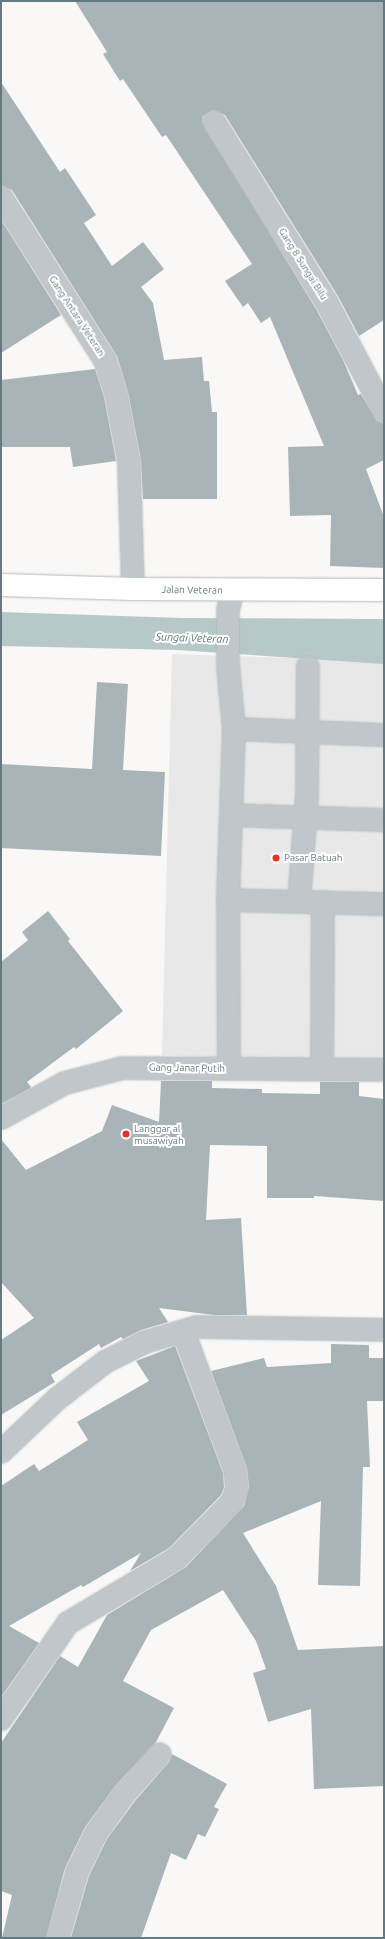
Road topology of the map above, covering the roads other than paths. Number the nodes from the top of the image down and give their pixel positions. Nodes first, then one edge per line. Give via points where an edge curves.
1 (214, 122) dead end
2 (1, 197) edge
3 (384, 411) edge
4 (1, 586) edge
5 (133, 589) junction
6 (384, 590) edge
7 (230, 600) junction
8 (308, 667) dead end
9 (234, 729) junction
10 (307, 732) junction
11 (384, 735) edge
12 (231, 815) junction
13 (305, 818) junction
14 (384, 820) edge
15 (228, 900) junction
16 (299, 902) junction
17 (323, 902) junction
18 (384, 904) edge
19 (229, 1069) junction
20 (322, 1069) junction
21 (384, 1070) edge
22 (1, 1118) edge
23 (384, 1330) edge
24 (183, 1331) junction
25 (1, 1452) edge
26 (1, 1719) edge
27 (160, 1754) dead end
28 (58, 1938) edge

1 - 3 street, Gang 8 Sungai Bilu via 327,303
2 - 5 street, Gang Antara Veteran via 105,360 116,394 129,462
4 - 5 main road, Jalan Veteran
5 - 7 main road, Jalan Veteran
6 - 7 main road, Jalan Veteran
7 - 9 street via 228,666
8 - 10 street
9 - 10 street
9 - 12 street
10 - 11 street
10 - 13 street
12 - 13 street
12 - 15 street
13 - 14 street
13 - 16 street
15 - 16 street
15 - 19 street
16 - 17 street
17 - 18 street
17 - 20 street
19 - 20 street, Gang Janar Putih
19 - 22 street, Gang Janar Putih via 122,1068 65,1082
20 - 21 street, Gang Janar Putih
23 - 24 street via 197,1327
24 - 25 street via 145,1342 105,1362 57,1399
24 - 26 street via 229,1449 237,1488 232,1502 177,1558 68,1623
27 - 28 street via 125,1793 96,1833 77,1872

